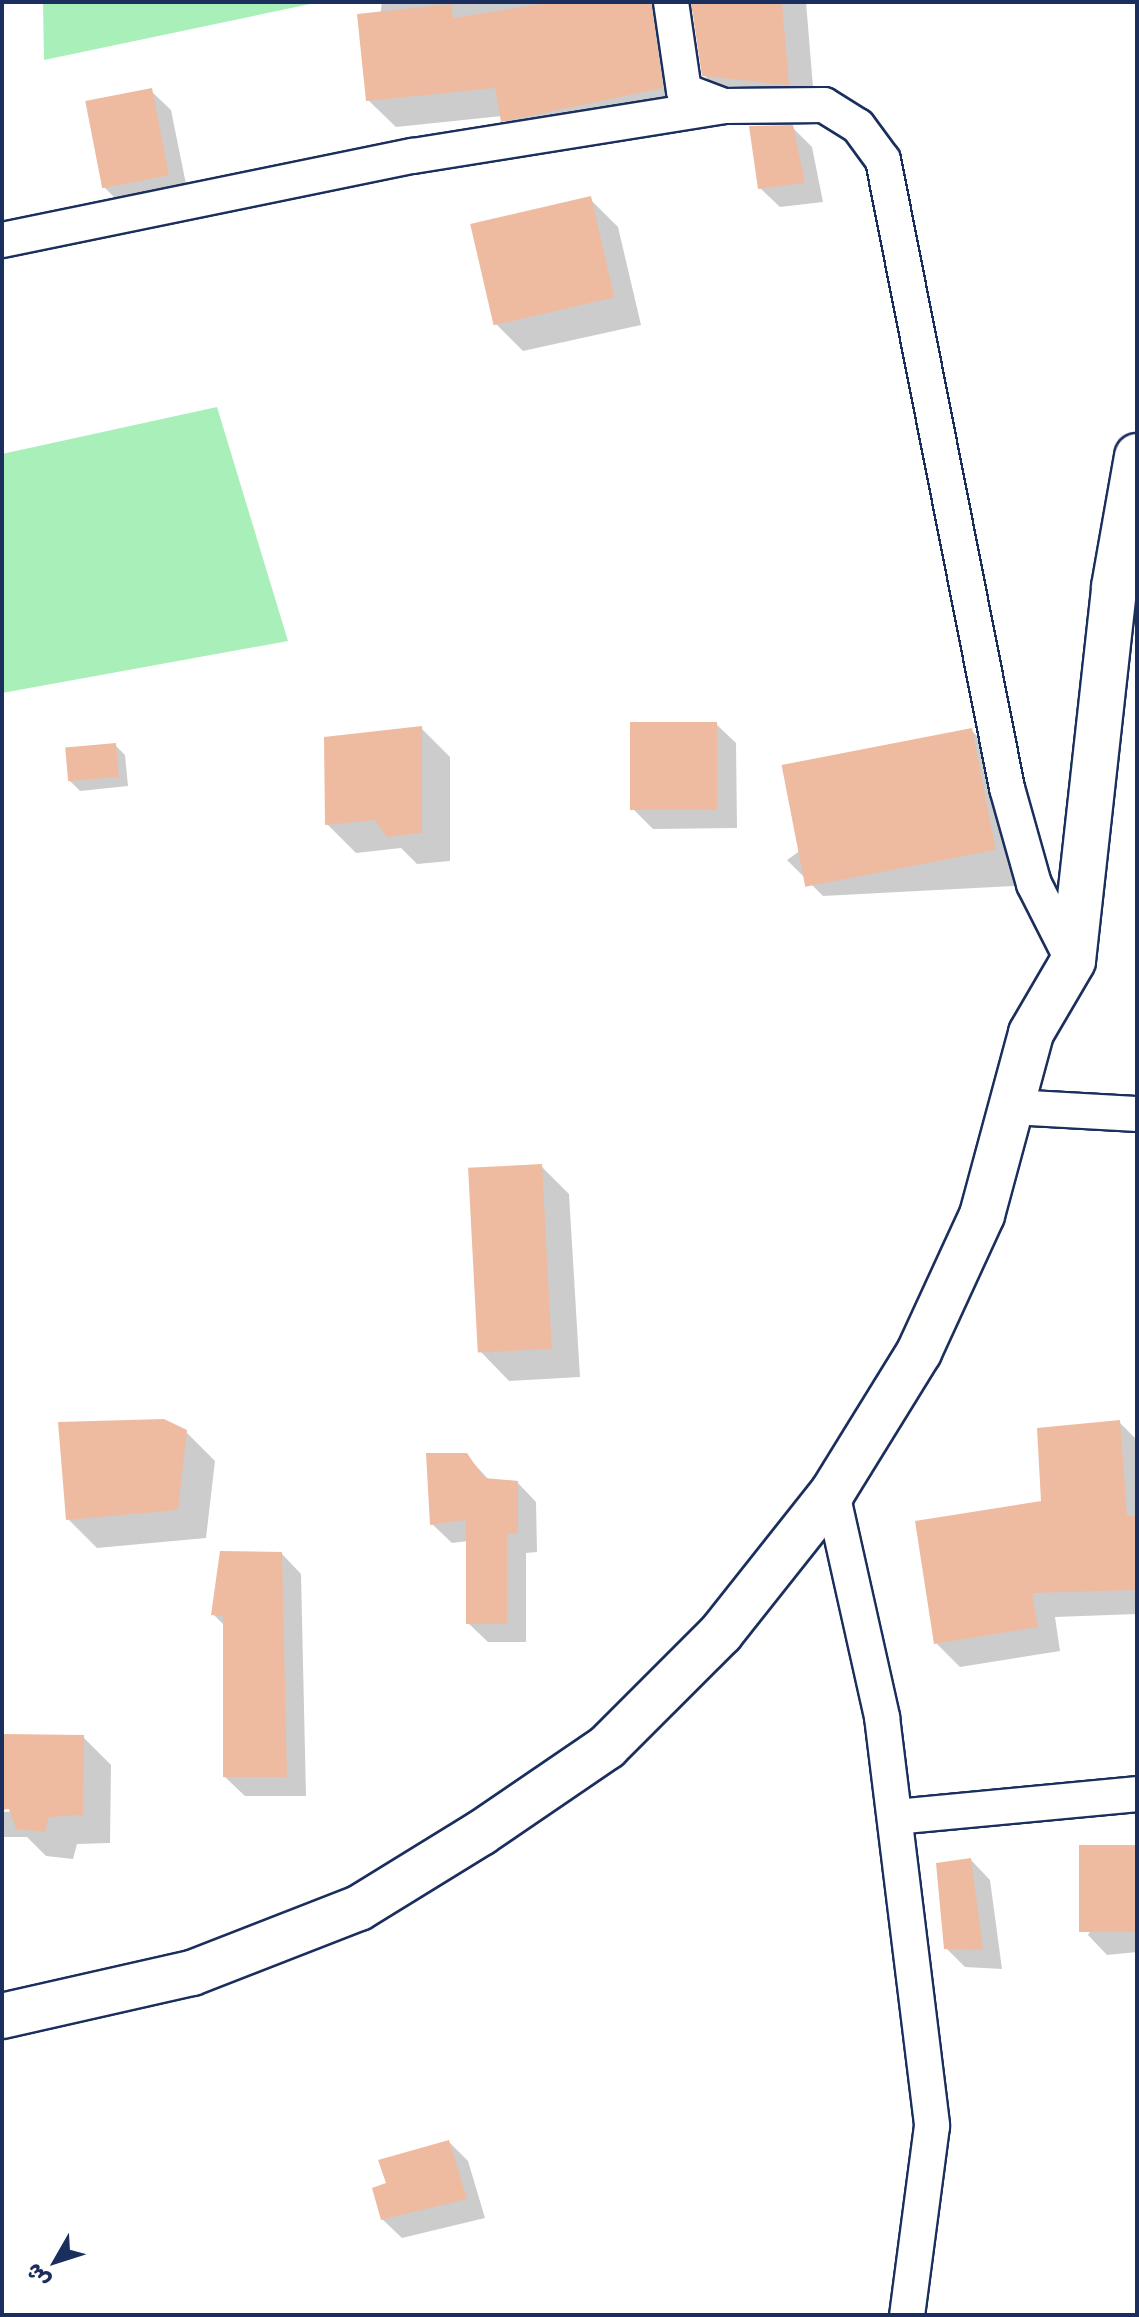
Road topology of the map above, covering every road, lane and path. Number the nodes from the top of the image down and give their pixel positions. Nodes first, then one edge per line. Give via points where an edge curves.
1 (671, 2) edge
2 (725, 106) junction
3 (2, 240) edge
4 (1137, 456) edge
5 (1073, 961) junction
6 (1011, 1107) junction
7 (1137, 1114) edge
8 (832, 1493) junction
9 (1137, 1794) edge
10 (895, 1817) junction
11 (2, 2016) edge
12 (907, 2315) edge

1 - 2 street via 684,91
2 - 3 street via 413,156
2 - 5 street via 824,105 858,126 883,160 1007,788 1034,884
4 - 5 main road via 1114,587
5 - 6 main road via 1031,1033
6 - 7 street
6 - 8 main road via 982,1215 919,1352
8 - 10 street via 866,1620
8 - 11 main road via 721,1633 607,1747 481,1833 359,1908 192,1973
9 - 10 street
10 - 12 street via 932,2126

